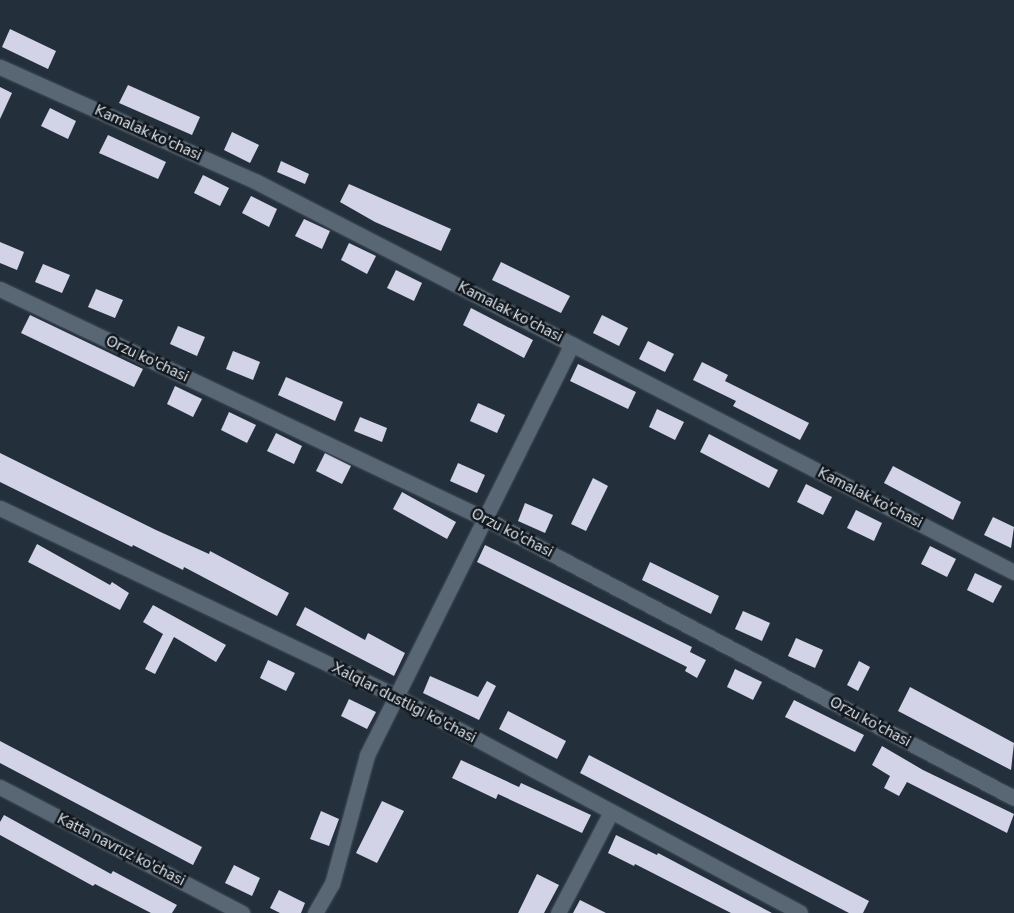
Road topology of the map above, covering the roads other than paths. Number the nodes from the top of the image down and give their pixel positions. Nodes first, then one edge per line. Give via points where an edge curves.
1 (0, 67) edge
2 (0, 289) edge
3 (572, 344) junction
4 (0, 508) edge
5 (486, 519) junction
6 (1014, 572) edge
7 (398, 697) junction
8 (0, 787) edge
9 (1014, 798) edge
10 (611, 812) junction
11 (776, 907) edge
12 (242, 913) edge
13 (315, 913) edge
14 (558, 913) edge
15 (800, 913) edge

1 - 3 street, Kamalak ko'chasi via 255,181
2 - 5 street, Orzu ko'chasi
3 - 5 street
3 - 6 street, Kamalak ko'chasi
4 - 7 street, Xalqlar dustligi ko'chasi
5 - 7 street
5 - 9 street, Orzu ko'chasi
7 - 10 street, Xalqlar dustligi ko'chasi
7 - 13 street via 367,756 332,884
8 - 12 street, Katta navruz ko'chasi
10 - 11 street, Xalqlar dustligi ko'chasi
10 - 14 street
11 - 15 street, Xalqlar dustligi ko'chasi

